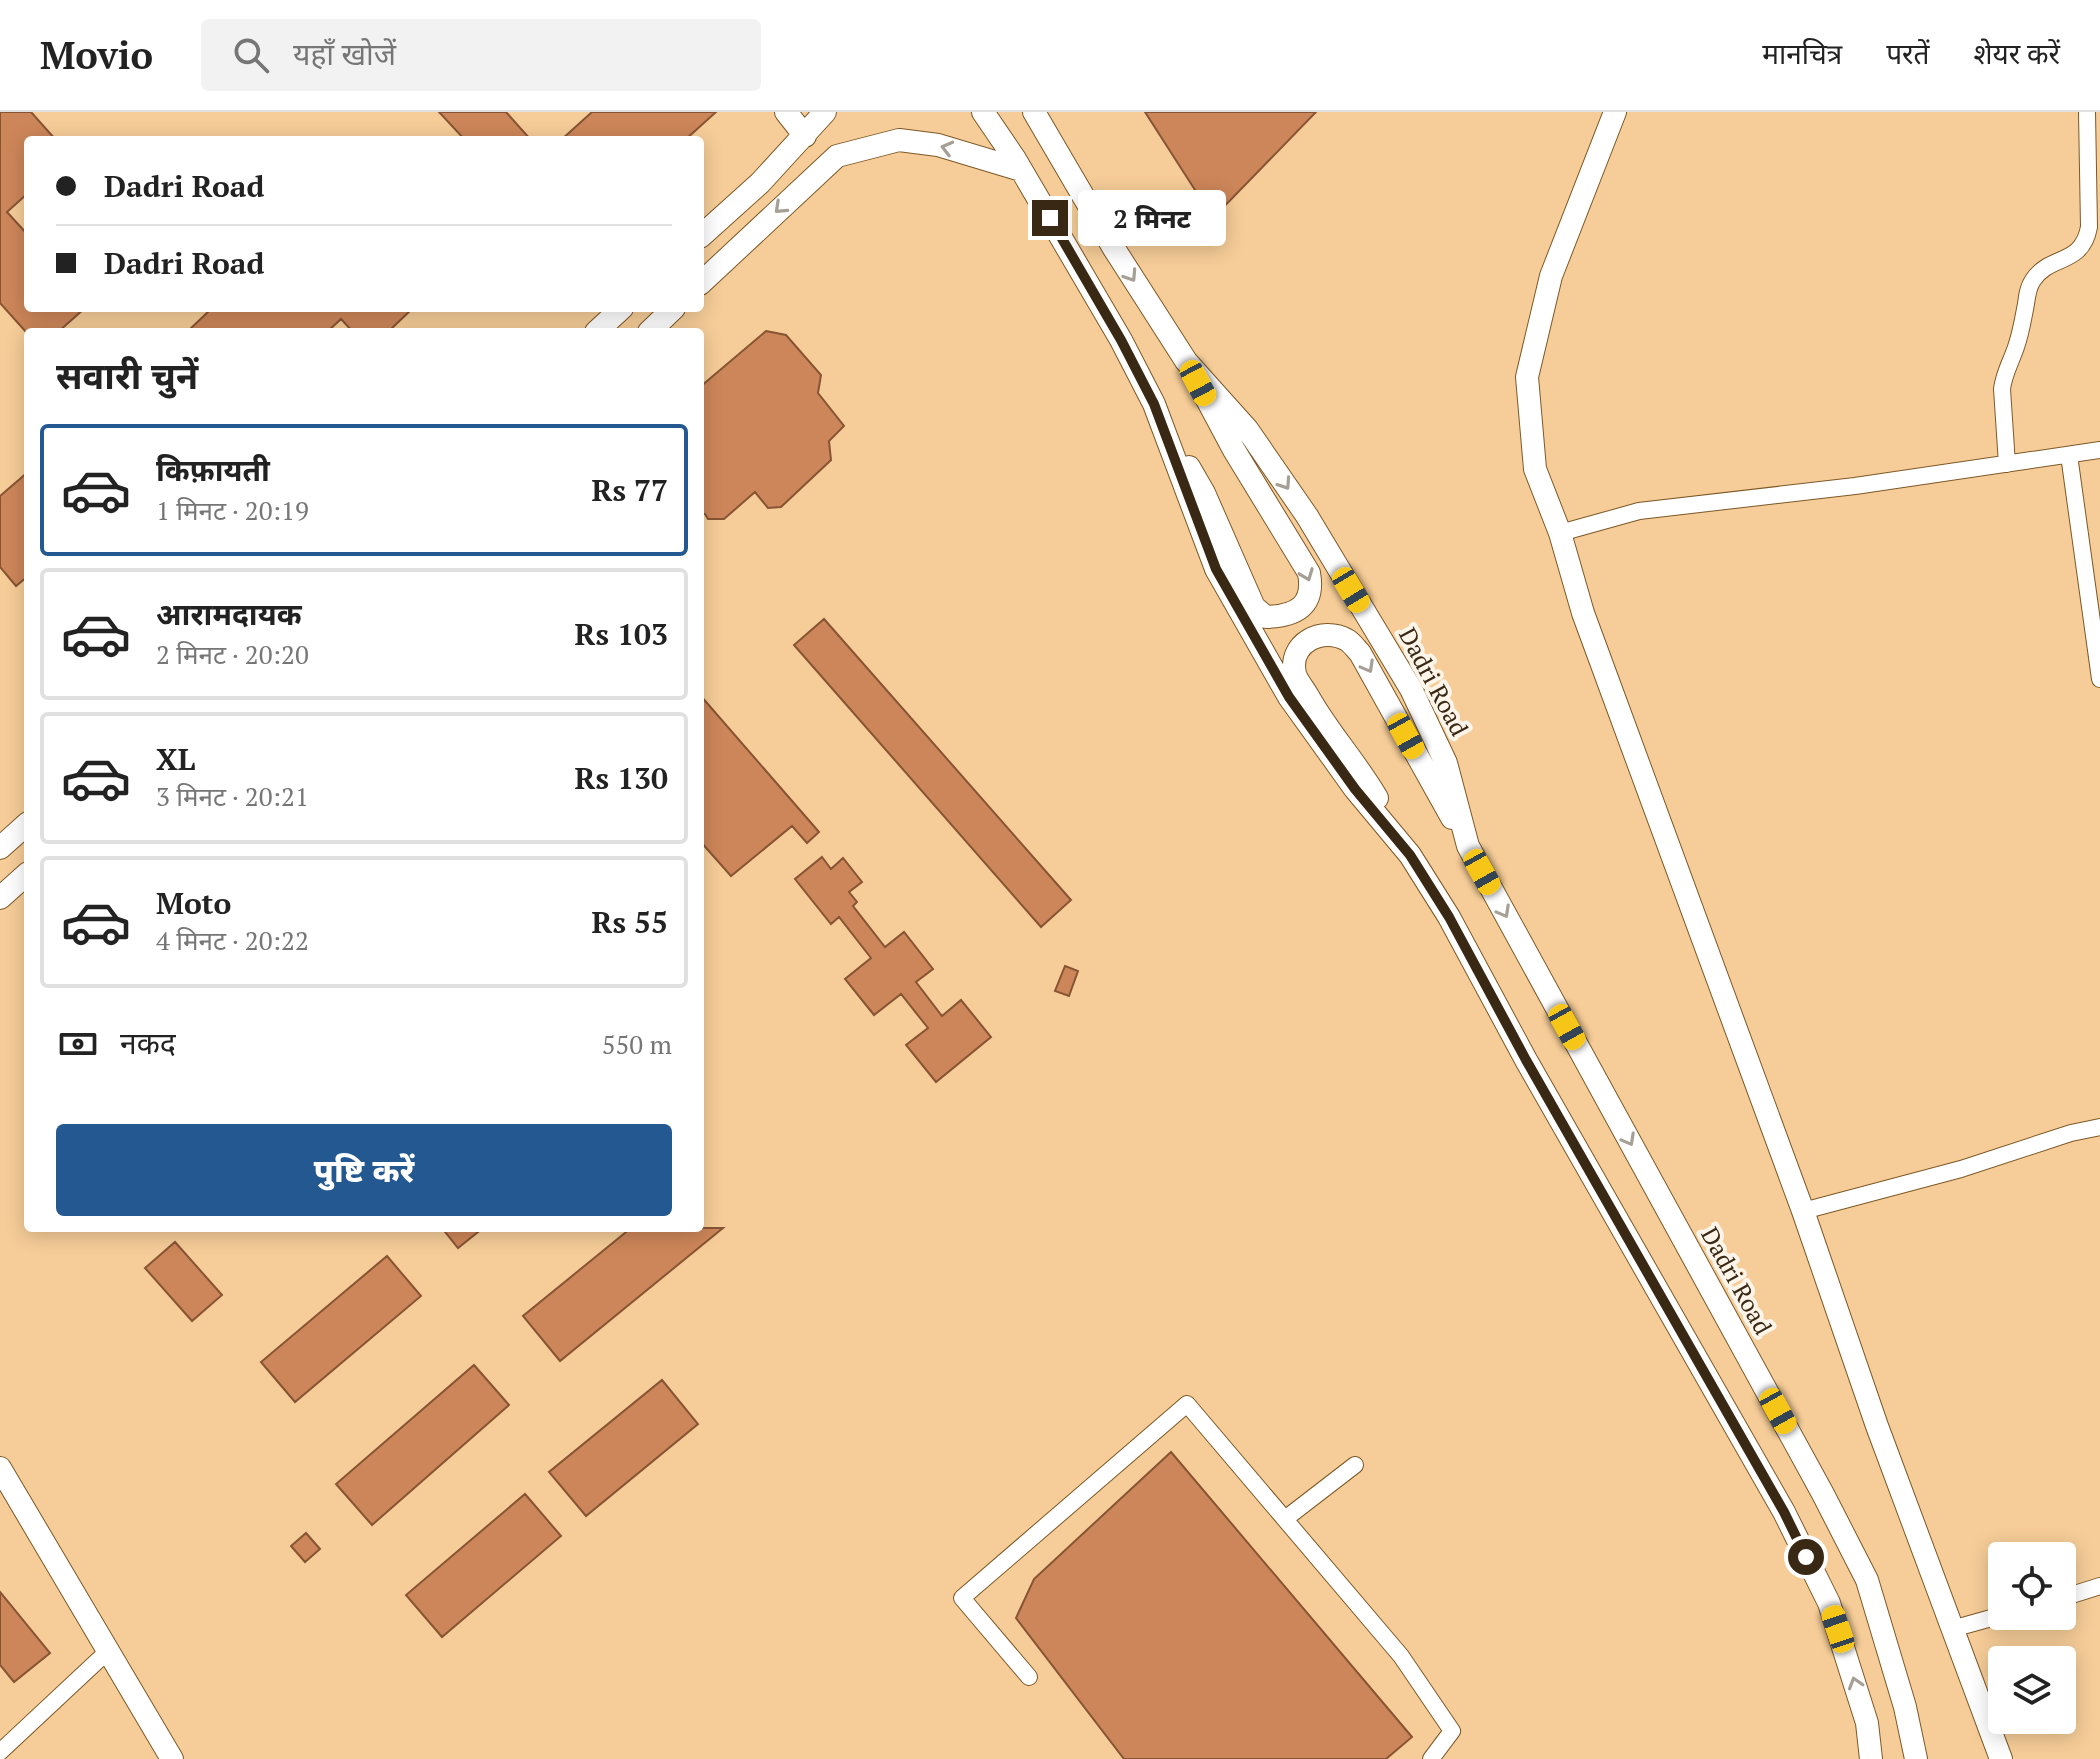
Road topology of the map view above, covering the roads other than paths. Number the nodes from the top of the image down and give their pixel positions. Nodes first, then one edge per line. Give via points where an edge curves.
1 (786, 112) edge
2 (983, 112) edge
3 (1034, 112) edge
4 (1615, 112) edge
5 (2087, 112) edge
6 (816, 120) edge
7 (1021, 170) junction
8 (724, 215) junction
9 (704, 233) edge
10 (746, 240) junction
11 (704, 280) edge
12 (618, 312) edge
13 (670, 312) edge
14 (600, 328) edge
15 (653, 328) edge
16 (1186, 361) junction
17 (1154, 404) junction
18 (2100, 450) edge
19 (2069, 455) junction
20 (2007, 464) junction
21 (1560, 533) junction
22 (2093, 580) edge
23 (2099, 655) edge
24 (2100, 679) edge
25 (24, 827) edge
26 (1468, 846) junction
27 (0, 848) edge
28 (1410, 855) junction
29 (24, 877) edge
30 (0, 898) edge
31 (2100, 1127) edge
32 (1803, 1211) junction
33 (1355, 1465) dead end
34 (0, 1468) edge
35 (1285, 1519) junction
36 (2100, 1586) edge
37 (2076, 1594) edge
38 (1988, 1619) edge
39 (1952, 1629) junction
40 (108, 1651) junction
41 (1029, 1677) dead end
42 (0, 1752) edge
43 (172, 1759) edge
44 (1431, 1759) edge
45 (1871, 1759) edge
46 (1916, 1759) edge
47 (2001, 1759) edge

1 - 6 main road
2 - 7 main road, Dadri Road
3 -> 16 main road, Dadri Road
4 - 21 main road via 1551,276 1527,377 1535,469
5 - 20 street via 2086,243 2043,270 2029,289 2023,327 2002,389
6 - 8 main road
7 -> 10 main road via 938,145 899,140 870,146 837,156
7 - 17 main road, Dadri Road
8 - 9 main road
8 - 10 main road
10 - 11 main road
12 - 14 main road
13 - 15 main road
16 -> 17 main road, Dadri Road via 1309,573 1312,590 1294,613 1266,617 1254,607 1204,493
16 -> 26 main road, Dadri Road via 1247,429 1298,503 1411,689 1446,763
17 - 28 main road, Dadri Road via 1216,569 1252,633 1297,708
18 - 19 street
19 - 20 street
19 - 22 street
20 - 21 street via 1639,511
21 - 32 main road via 1583,613
22 - 23 street
23 - 24 street
25 - 27 main road
28 -> 26 main road, Dadri Road via 1362,772 1295,675 1296,655 1308,638 1326,633 1348,640 1360,653
26 -> 46 main road, Dadri Road via 1867,1580
45 -> 28 main road, Dadri Road via 1867,1723 1829,1603 1784,1512
29 - 30 main road
31 - 32 street
32 - 39 main road
33 - 35 street
34 - 40 main road
35 - 41 street via 1187,1404 962,1598
35 - 44 street via 1401,1656 1452,1731
36 - 37 street
38 - 39 street
39 - 47 main road
40 - 42 street
40 - 43 main road

